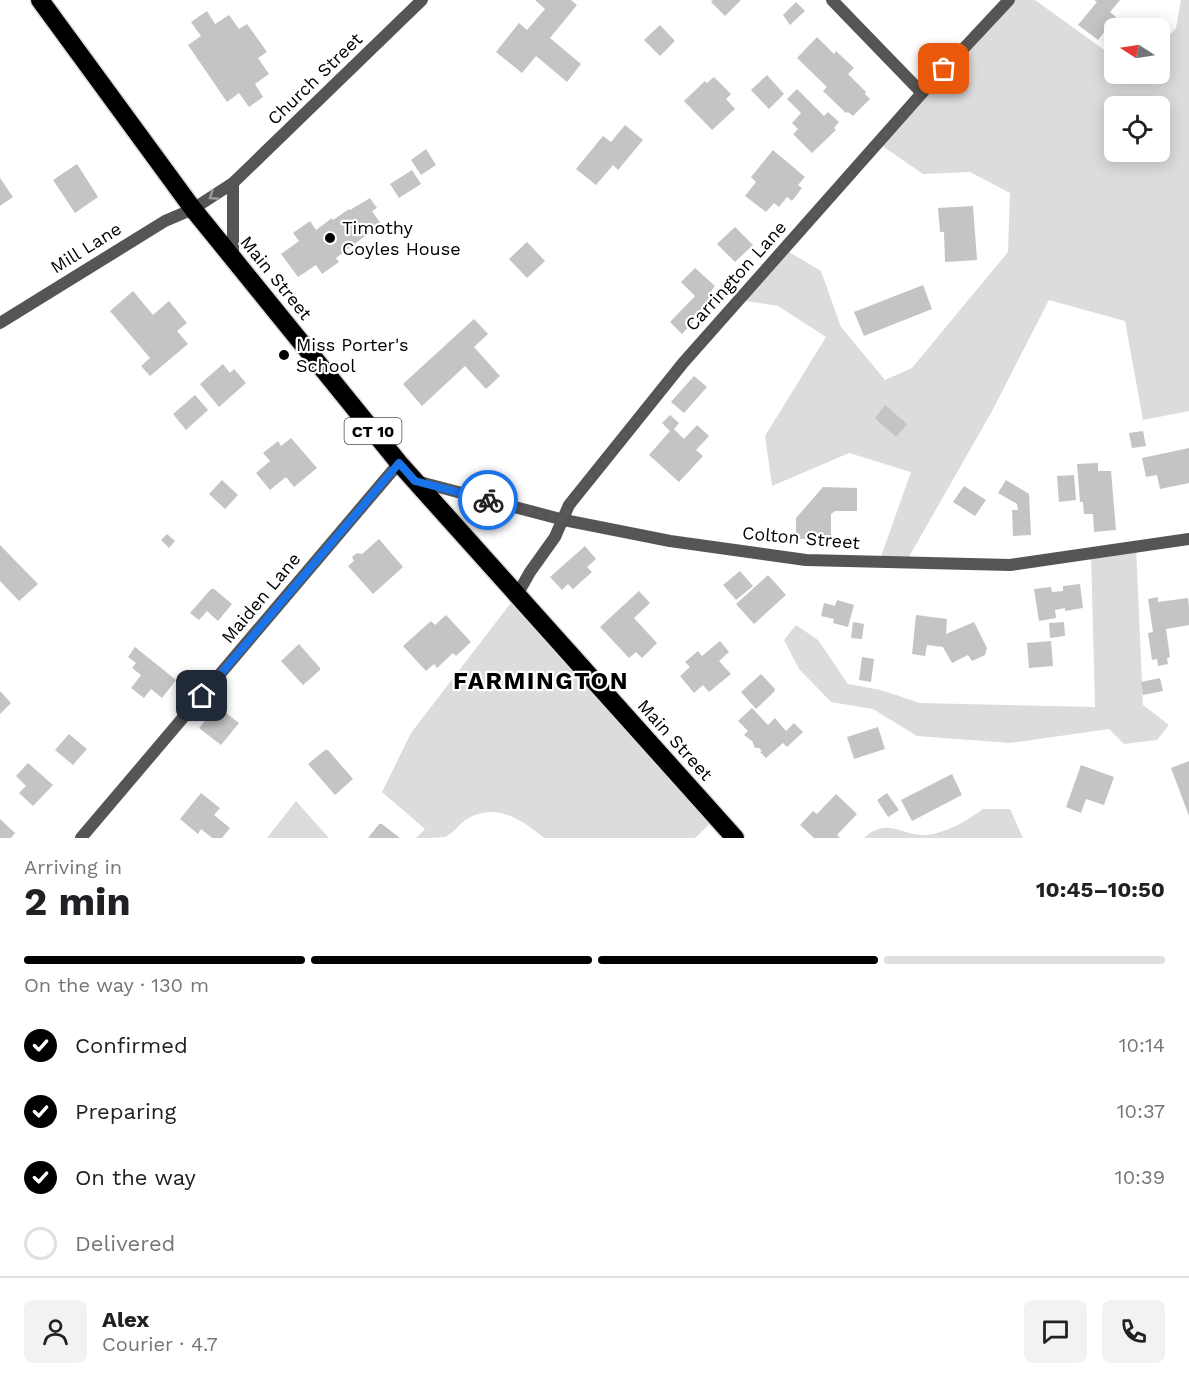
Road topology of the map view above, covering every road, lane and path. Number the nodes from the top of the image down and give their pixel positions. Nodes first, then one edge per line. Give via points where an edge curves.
1 (40, 0) edge
2 (422, 0) edge
3 (832, 0) edge
4 (1009, 0) edge
5 (922, 93) junction
6 (233, 183) junction
7 (194, 209) junction
8 (233, 259) junction
9 (0, 323) edge
10 (399, 463) junction
11 (415, 481) junction
12 (564, 520) junction
13 (1189, 539) edge
14 (517, 595) junction
15 (81, 838) edge
16 (735, 838) edge

1 - 7 highway, Main Street / CT 10
2 - 6 street, Church Street
3 - 5 street
4 - 5 street, Carrington Lane
5 - 12 street, Carrington Lane via 683,363 569,505
6 -> 7 street, Church Street
6 - 8 street
7 - 8 highway, Main Street / CT 10
7 - 9 street, Mill Lane via 165,221
8 - 10 highway, Main Street / CT 10
10 - 11 highway, Main Street / CT 10
10 - 15 street, Maiden Lane
11 - 12 street, Colton Street
11 - 14 highway, Main Street / CT 10
12 - 13 street, Colton Street via 670,541 806,560 1010,565
12 - 14 street, Carrington Lane
14 - 16 highway, Main Street / CT 10

